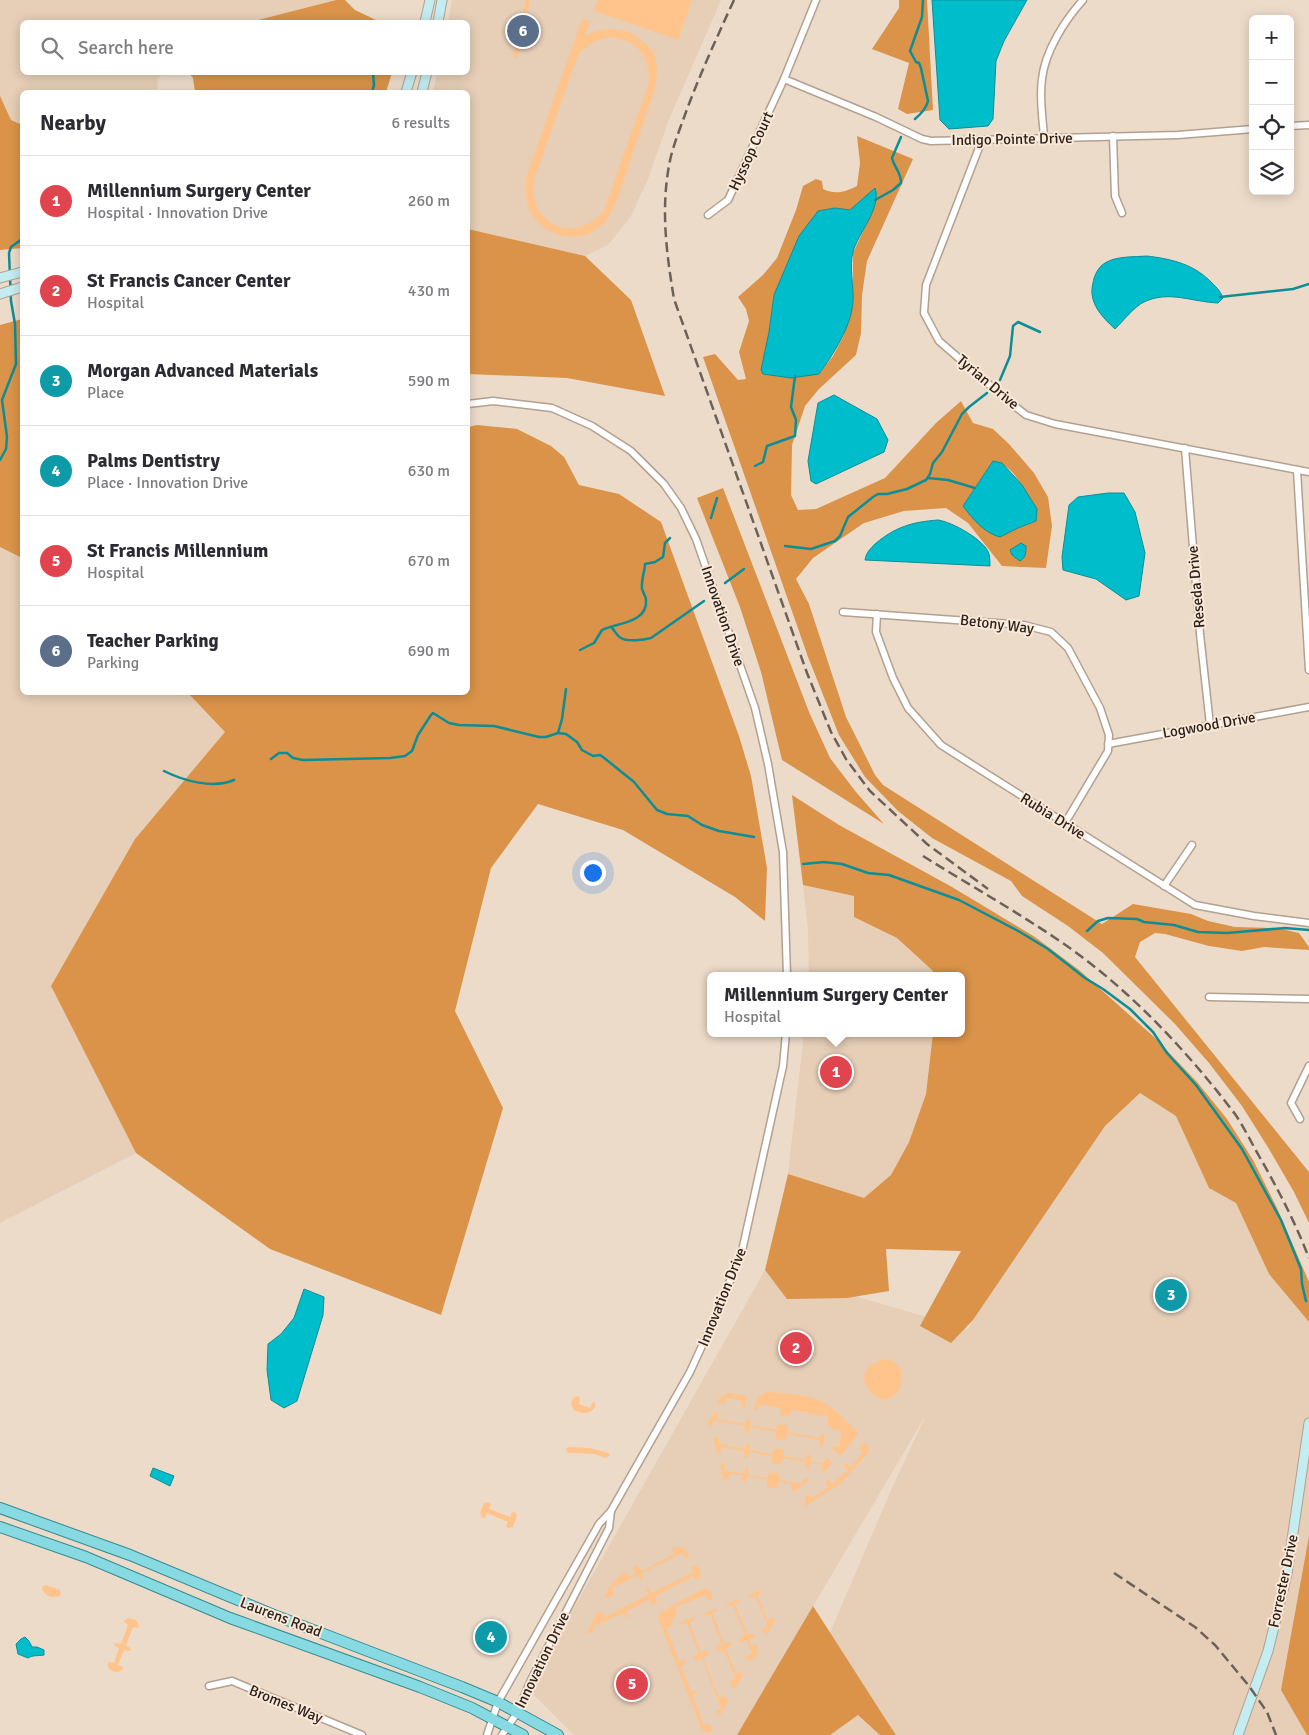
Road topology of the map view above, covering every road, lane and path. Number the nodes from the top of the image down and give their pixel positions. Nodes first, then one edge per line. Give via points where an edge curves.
1 (430, 0) edge
2 (442, 0) edge
3 (816, 0) edge
4 (1083, 0) edge
5 (425, 20) edge
6 (438, 20) edge
7 (411, 75) edge
8 (426, 75) edge
9 (784, 79) junction
10 (407, 90) edge
11 (422, 90) edge
12 (1309, 125) edge
13 (1294, 126) edge
14 (1249, 129) edge
15 (1113, 136) junction
16 (1044, 138) junction
17 (982, 140) junction
18 (1122, 213) dead end
19 (708, 215) dead end
20 (20, 273) edge
21 (0, 278) edge
22 (20, 288) edge
23 (0, 294) edge
24 (470, 404) edge
25 (1185, 448) junction
26 (1297, 470) junction
27 (1309, 472) edge
28 (843, 612) dead end
29 (877, 614) junction
30 (1309, 670) edge
31 (1309, 707) edge
32 (1210, 725) junction
33 (1108, 744) junction
34 (1064, 823) junction
35 (1192, 845) dead end
36 (1164, 886) junction
37 (1309, 923) edge
38 (788, 972) edge
39 (1209, 997) dead end
40 (1309, 998) edge
41 (786, 1037) edge
42 (1309, 1066) edge
43 (1300, 1119) dead end
44 (1309, 1423) edge
45 (0, 1508) edge
46 (611, 1511) junction
47 (0, 1527) edge
48 (75, 1534) junction
49 (68, 1550) junction
50 (274, 1615) junction
51 (268, 1632) junction
52 (209, 1686) dead end
53 (498, 1702) junction
54 (517, 1712) junction
55 (492, 1719) junction
56 (505, 1731) edge
57 (362, 1735) edge
58 (487, 1735) edge
59 (523, 1735) edge
60 (558, 1735) edge
61 (1238, 1735) edge

1 - 5 street
2 - 6 street
3 - 9 street, Hyssop Court
4 - 16 street via 1044,65 1041,81
7 - 10 street
8 - 11 street
9 - 17 street, Indigo Pointe Drive via 922,139
9 - 19 street, Hyssop Court via 728,200
12 - 13 street
14 - 15 street, Indigo Pointe Drive
15 - 16 street, Indigo Pointe Drive
15 - 18 street via 1115,196
16 - 17 street, Indigo Pointe Drive
17 - 25 street, Tyrian Drive via 926,285 924,313 939,341 1026,415 1055,424
20 - 21 street
22 - 23 street
24 - 38 street, Innovation Drive via 493,401 552,408 592,426 631,451 664,484 681,508 696,539 723,614 755,708 766,755 783,852
25 - 26 street, Tyrian Drive
25 - 32 street, Reseda Drive
26 - 27 street, Tyrian Drive
26 - 30 street
28 - 29 street, Betony Way
29 - 33 street, Betony Way via 1024,625 1050,632 1068,648 1100,708 1109,735
29 - 34 street, Rubia Drive via 876,632 893,678 908,708 941,745
31 - 32 street, Logwood Drive
32 - 33 street, Logwood Drive
33 - 34 street via 1108,751
34 - 36 street, Rubia Drive
35 - 36 street
36 - 37 street, Rubia Drive via 1195,905
39 - 40 street
41 - 46 street, Innovation Drive via 781,1074 742,1251 690,1372
42 - 43 street via 1291,1103
44 - 61 street, Forrester Drive via 1286,1574 1268,1651
45 - 48 main road, Laurens Road
46 - 53 street, Innovation Drive via 599,1524
46 - 54 street, Innovation Drive via 609,1528
47 - 49 main road, Laurens Road
48 - 49 main road
48 - 50 main road, Laurens Road
49 - 51 main road, Laurens Road
50 - 51 main road
50 - 53 main road, Laurens Road
51 - 55 main road, Laurens Road via 420,1687
52 - 57 street, Bromes Way via 232,1681
53 - 54 main road, Laurens Road
53 - 55 street, Innovation Drive
54 - 56 street, Innovation Drive
54 - 60 main road, Laurens Road
55 - 56 main road, Laurens Road
55 - 58 street, Innovation Drive
56 - 59 main road, Laurens Road

